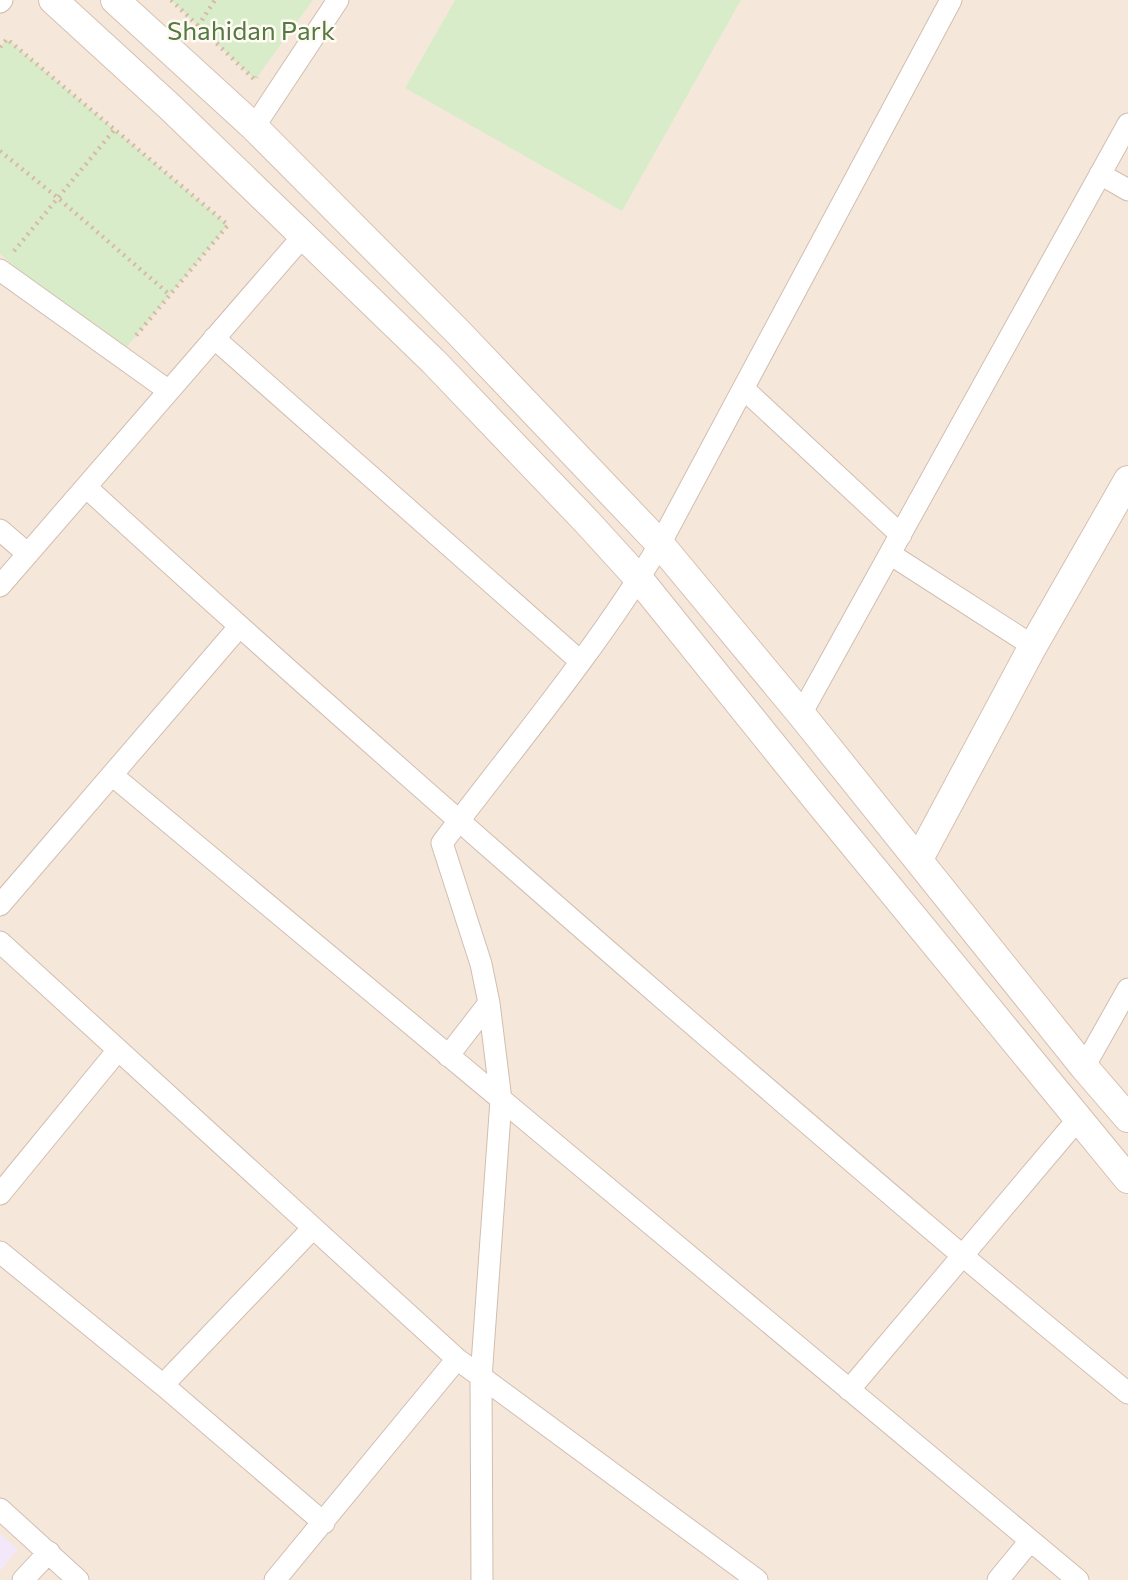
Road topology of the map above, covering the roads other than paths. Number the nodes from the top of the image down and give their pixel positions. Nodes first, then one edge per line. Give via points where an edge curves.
1 (53, 0) edge
2 (115, 0) edge
3 (338, 0) edge
4 (951, 0) edge
5 (1128, 124) edge
6 (254, 127) junction
7 (1100, 174) junction
8 (1128, 190) edge
9 (304, 234) junction
10 (3, 265) edge
11 (214, 338) junction
12 (744, 389) junction
13 (169, 391) junction
14 (1128, 480) edge
15 (86, 487) junction
16 (0, 530) edge
17 (901, 535) junction
18 (660, 544) junction
19 (28, 554) junction
20 (890, 554) junction
21 (639, 579) junction
22 (0, 586) edge
23 (239, 627) junction
24 (1033, 646) junction
25 (580, 661) junction
26 (801, 713) junction
27 (111, 775) junction
28 (458, 822) junction
29 (919, 859) junction
30 (0, 905) edge
31 (0, 942) edge
32 (1128, 989) edge
33 (489, 1003) junction
34 (118, 1050) junction
35 (448, 1056) junction
36 (1084, 1067) junction
37 (1056, 1093) junction
38 (501, 1100) junction
39 (1128, 1118) edge
40 (1078, 1119) junction
41 (1128, 1179) edge
42 (0, 1194) edge
43 (313, 1228) junction
44 (0, 1252) edge
45 (963, 1258) junction
46 (457, 1359) junction
47 (481, 1378) junction
48 (163, 1385) junction
49 (849, 1390) junction
50 (1128, 1393) edge
51 (0, 1509) edge
52 (324, 1522) junction
53 (1030, 1541) junction
54 (49, 1552) junction
55 (23, 1580) edge
56 (78, 1580) edge
57 (275, 1580) edge
58 (482, 1580) edge
59 (757, 1580) edge
60 (998, 1580) edge
61 (1078, 1580) edge

1 - 9 street
2 - 6 street
3 - 6 street
4 - 12 street
5 - 7 street
6 - 18 street
7 - 8 street
7 - 17 street
9 - 11 street
9 - 21 street via 433,361
10 - 13 street
11 - 13 street
11 - 25 street
12 - 17 street
12 - 18 street
13 - 15 street
14 - 24 street
15 - 19 street
15 - 23 street
16 - 19 street
17 - 20 street
18 - 21 street
18 - 26 street
19 - 22 street
20 - 24 street
20 - 26 street
21 - 25 street
21 - 37 street
23 - 27 street
23 - 28 street
24 - 29 street
25 - 28 street
26 - 29 street
27 - 30 street
27 - 35 street
28 - 33 street via 442,843
28 - 45 street
29 - 36 street
31 - 34 street
32 - 36 street
33 - 35 street
33 - 38 street
34 - 42 street
34 - 43 street
35 - 38 street
36 - 37 street
36 - 39 street
37 - 40 street
38 - 47 street
38 - 49 street
40 - 41 street
40 - 45 street
43 - 46 street
43 - 48 street
44 - 48 street
45 - 49 street
45 - 50 street
46 - 47 street
46 - 52 street
47 - 58 street
47 - 59 street
48 - 52 street
49 - 53 street
51 - 54 street
52 - 57 street
53 - 60 street
53 - 61 street
54 - 55 street
54 - 56 street

